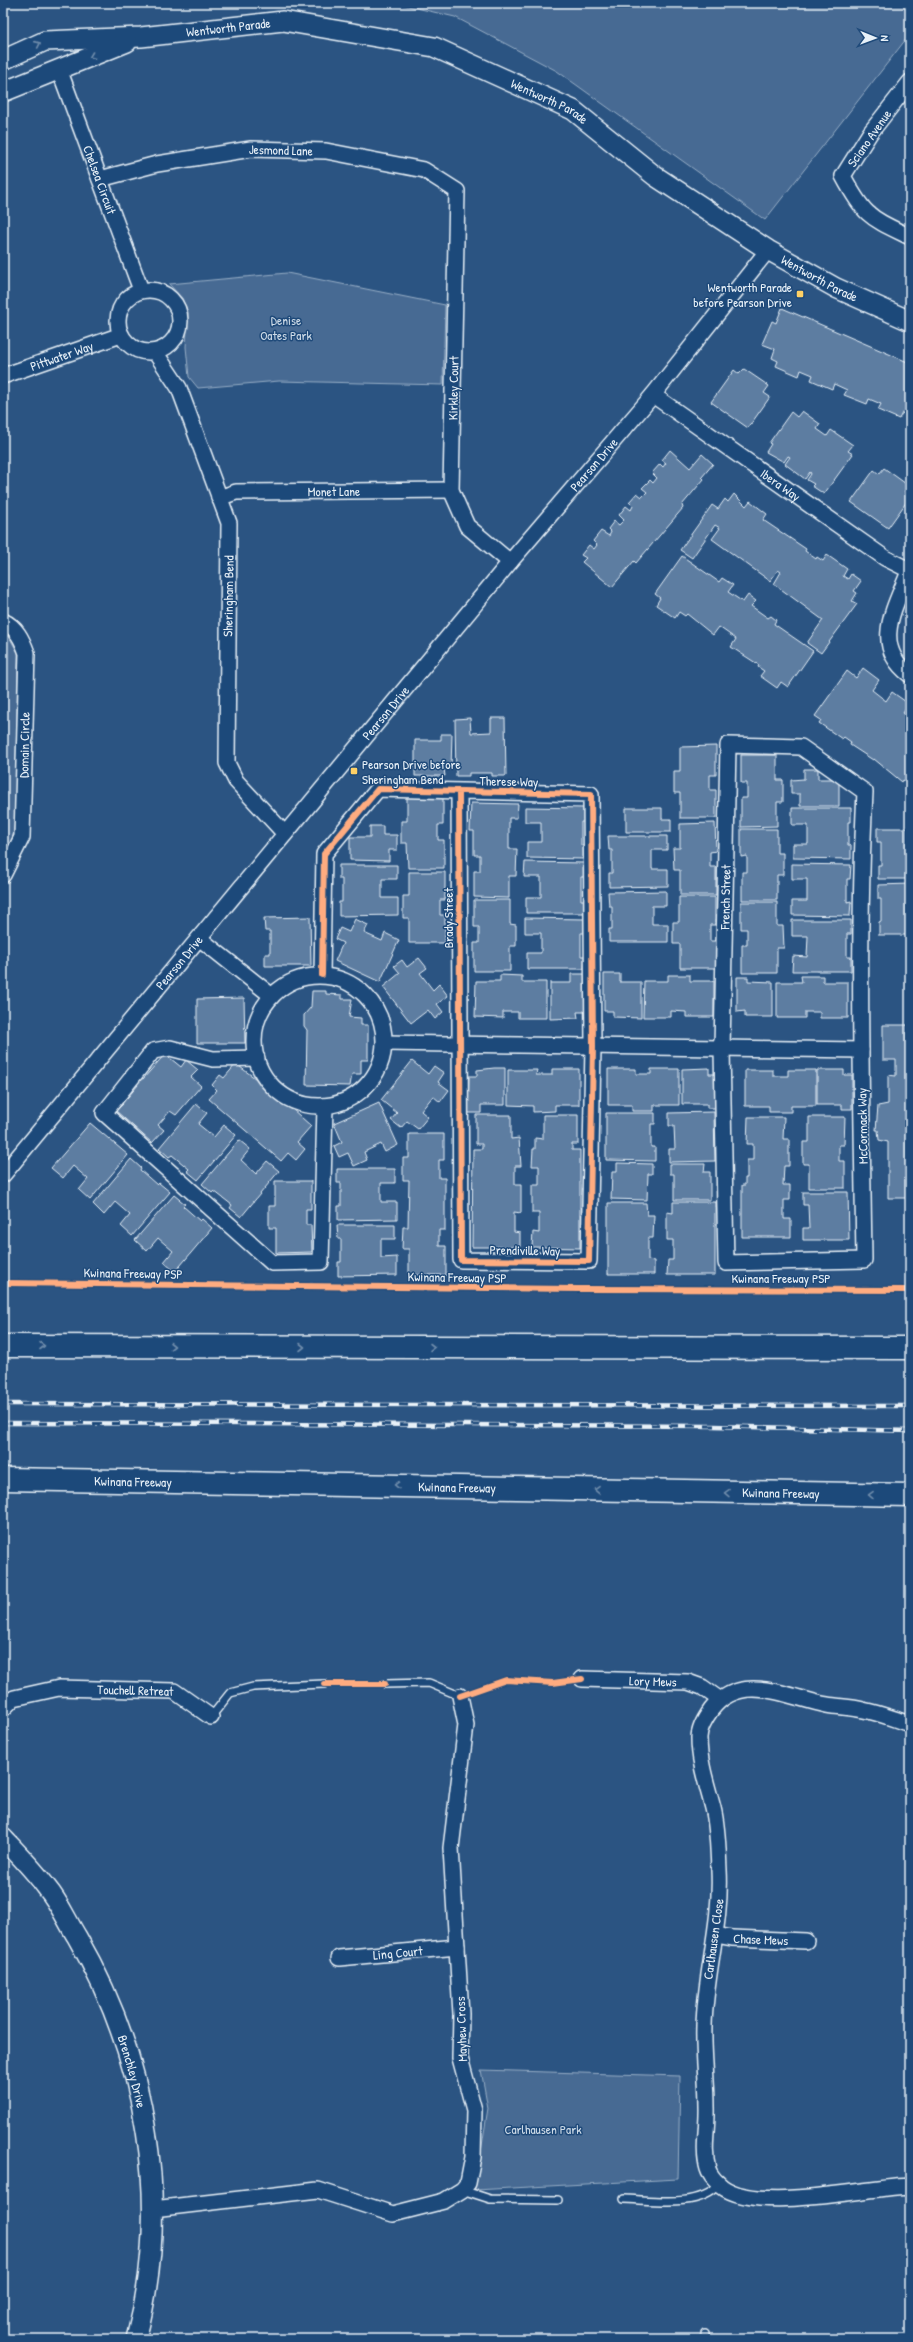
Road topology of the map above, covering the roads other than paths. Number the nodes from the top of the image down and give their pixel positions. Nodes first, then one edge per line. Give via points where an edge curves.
1 (141, 37) junction
2 (3, 60) edge
3 (60, 69) junction
4 (910, 82) edge
5 (3, 92) edge
6 (100, 179) junction
7 (457, 191) joint
8 (910, 237) edge
9 (768, 250) junction
10 (141, 290) junction
11 (910, 321) edge
12 (121, 335) junction
13 (155, 352) junction
14 (3, 376) edge
15 (653, 395) junction
16 (451, 490) junction
17 (219, 498) junction
18 (510, 562) junction
19 (910, 569) edge
20 (3, 620) edge
21 (910, 675) edge
22 (728, 745) joint
23 (459, 791) junction
24 (284, 834) junction
25 (3, 875) edge
26 (199, 938) junction
27 (322, 975) junction
28 (272, 996) junction
29 (385, 1043) junction
30 (460, 1046) junction
31 (593, 1047) junction
32 (722, 1049) junction
33 (861, 1050) junction
34 (256, 1058) junction
35 (325, 1106) junction
36 (3, 1175) edge
37 (3, 1346) edge
38 (910, 1348) edge
39 (3, 1479) edge
40 (910, 1495) edge
41 (582, 1678) dead end
42 (324, 1684) dead end
43 (385, 1684) dead end
44 (460, 1696) joint
45 (719, 1700) junction
46 (3, 1709) edge
47 (211, 1717) joint
48 (910, 1724) edge
49 (3, 1838) edge
50 (716, 1935) junction
51 (806, 1941) dead end
52 (457, 1947) junction
53 (339, 1958) dead end
54 (719, 2185) junction
55 (910, 2186) edge
56 (462, 2190) junction
57 (624, 2199) dead end
58 (558, 2200) dead end
59 (153, 2209) junction
60 (136, 2339) edge

2 -> 1 street, Wentworth Parade via 45,41
1 -> 3 street, Wentworth Parade
1 - 9 street, Wentworth Parade via 283,21 434,47 573,110 655,176
3 - 5 street, Wentworth Parade
3 - 6 street, Chelsea Circuit
4 - 8 street, Sciano Avenue via 870,133 843,176 864,212
6 - 7 street, Jesmond Lane via 157,164 258,149 326,151 424,170
6 - 10 street, Chelsea Circuit
7 - 16 street, Kirkley Court
9 - 11 street, Wentworth Parade via 836,288
9 - 15 street, Pearson Drive
10 - 12 street via 123,303 118,324
10 - 13 street via 152,289 162,292 172,298 179,310 181,320 174,341 166,348
12 - 13 street via 134,348 144,352
12 - 14 street, Pittwater Way
13 - 17 street, Sheringham Bend via 179,388
15 - 18 street, Pearson Drive
15 - 19 street, Ibera Way via 885,558
16 - 17 street, Monet Lane via 236,492
16 - 18 street, Kirkley Court via 467,526
17 - 24 street, Sheringham Bend via 229,523 227,763 236,781
18 - 24 street, Pearson Drive
19 - 21 street via 889,629 888,644 893,658
20 - 25 street, Domain Circle via 21,637 27,653 22,837
22 - 32 street, French Street
22 - 33 street, McCormack Way via 801,747 865,792 862,838
23 - 27 street, Therese Way via 378,789 324,854
23 - 30 street, Brady Street
23 - 31 street, Therese Way via 591,794
24 - 26 street, Pearson Drive
26 - 28 street
26 - 36 street, Pearson Drive
27 - 28 street via 304,977 292,982
27 - 29 street via 342,979 360,989 374,1004 382,1023
28 - 34 street via 260,1015 254,1036
29 - 30 street
29 - 35 street via 381,1062 364,1088 343,1102
30 - 31 street
30 - 31 street, Prendiville Way via 461,1260 517,1261 589,1261
31 - 32 street
32 - 33 street
32 - 33 street, McCormack Way via 726,1263 864,1260
34 - 35 street via 266,1078 282,1094 302,1104
34 - 35 street via 214,1059 170,1048 153,1051 104,1113 272,1263 321,1262
37 -> 38 highway
40 -> 39 highway, Kwinana Freeway
41 - 45 street, Lory Mews via 688,1682 702,1687
42 - 47 lane, Touchell Retreat via 253,1687 230,1693
43 - 44 lane, Mayhew Cross via 429,1684
44 - 52 street, Mayhew Cross via 466,1725 451,1848
45 - 48 street, Carlhausen Close via 736,1691 773,1691 828,1705 862,1709
45 - 50 street, Carlhausen Close via 709,1713 699,1735 700,1759 714,1811 718,1840 720,1882
46 - 47 street, Touchell Retreat via 14,1698 60,1688 174,1691
49 - 59 street, Brenchley Drive via 48,1888 103,1984 131,2058 143,2112
50 - 51 street, Chase Mews
50 - 54 street, Carlhausen Close via 704,2002 703,2037 707,2106 705,2153 708,2171
52 - 53 street, Ling Court
52 - 56 street, Mayhew Cross via 461,2014 460,2058 474,2110 473,2157 468,2183
54 - 55 street, Carlhausen Close via 737,2196 791,2199 889,2186
54 - 57 lane via 713,2192 699,2199
56 - 58 lane via 490,2199
56 - 59 street via 444,2201 392,2214 318,2190
59 - 60 street, Brenchley Drive via 147,2280

